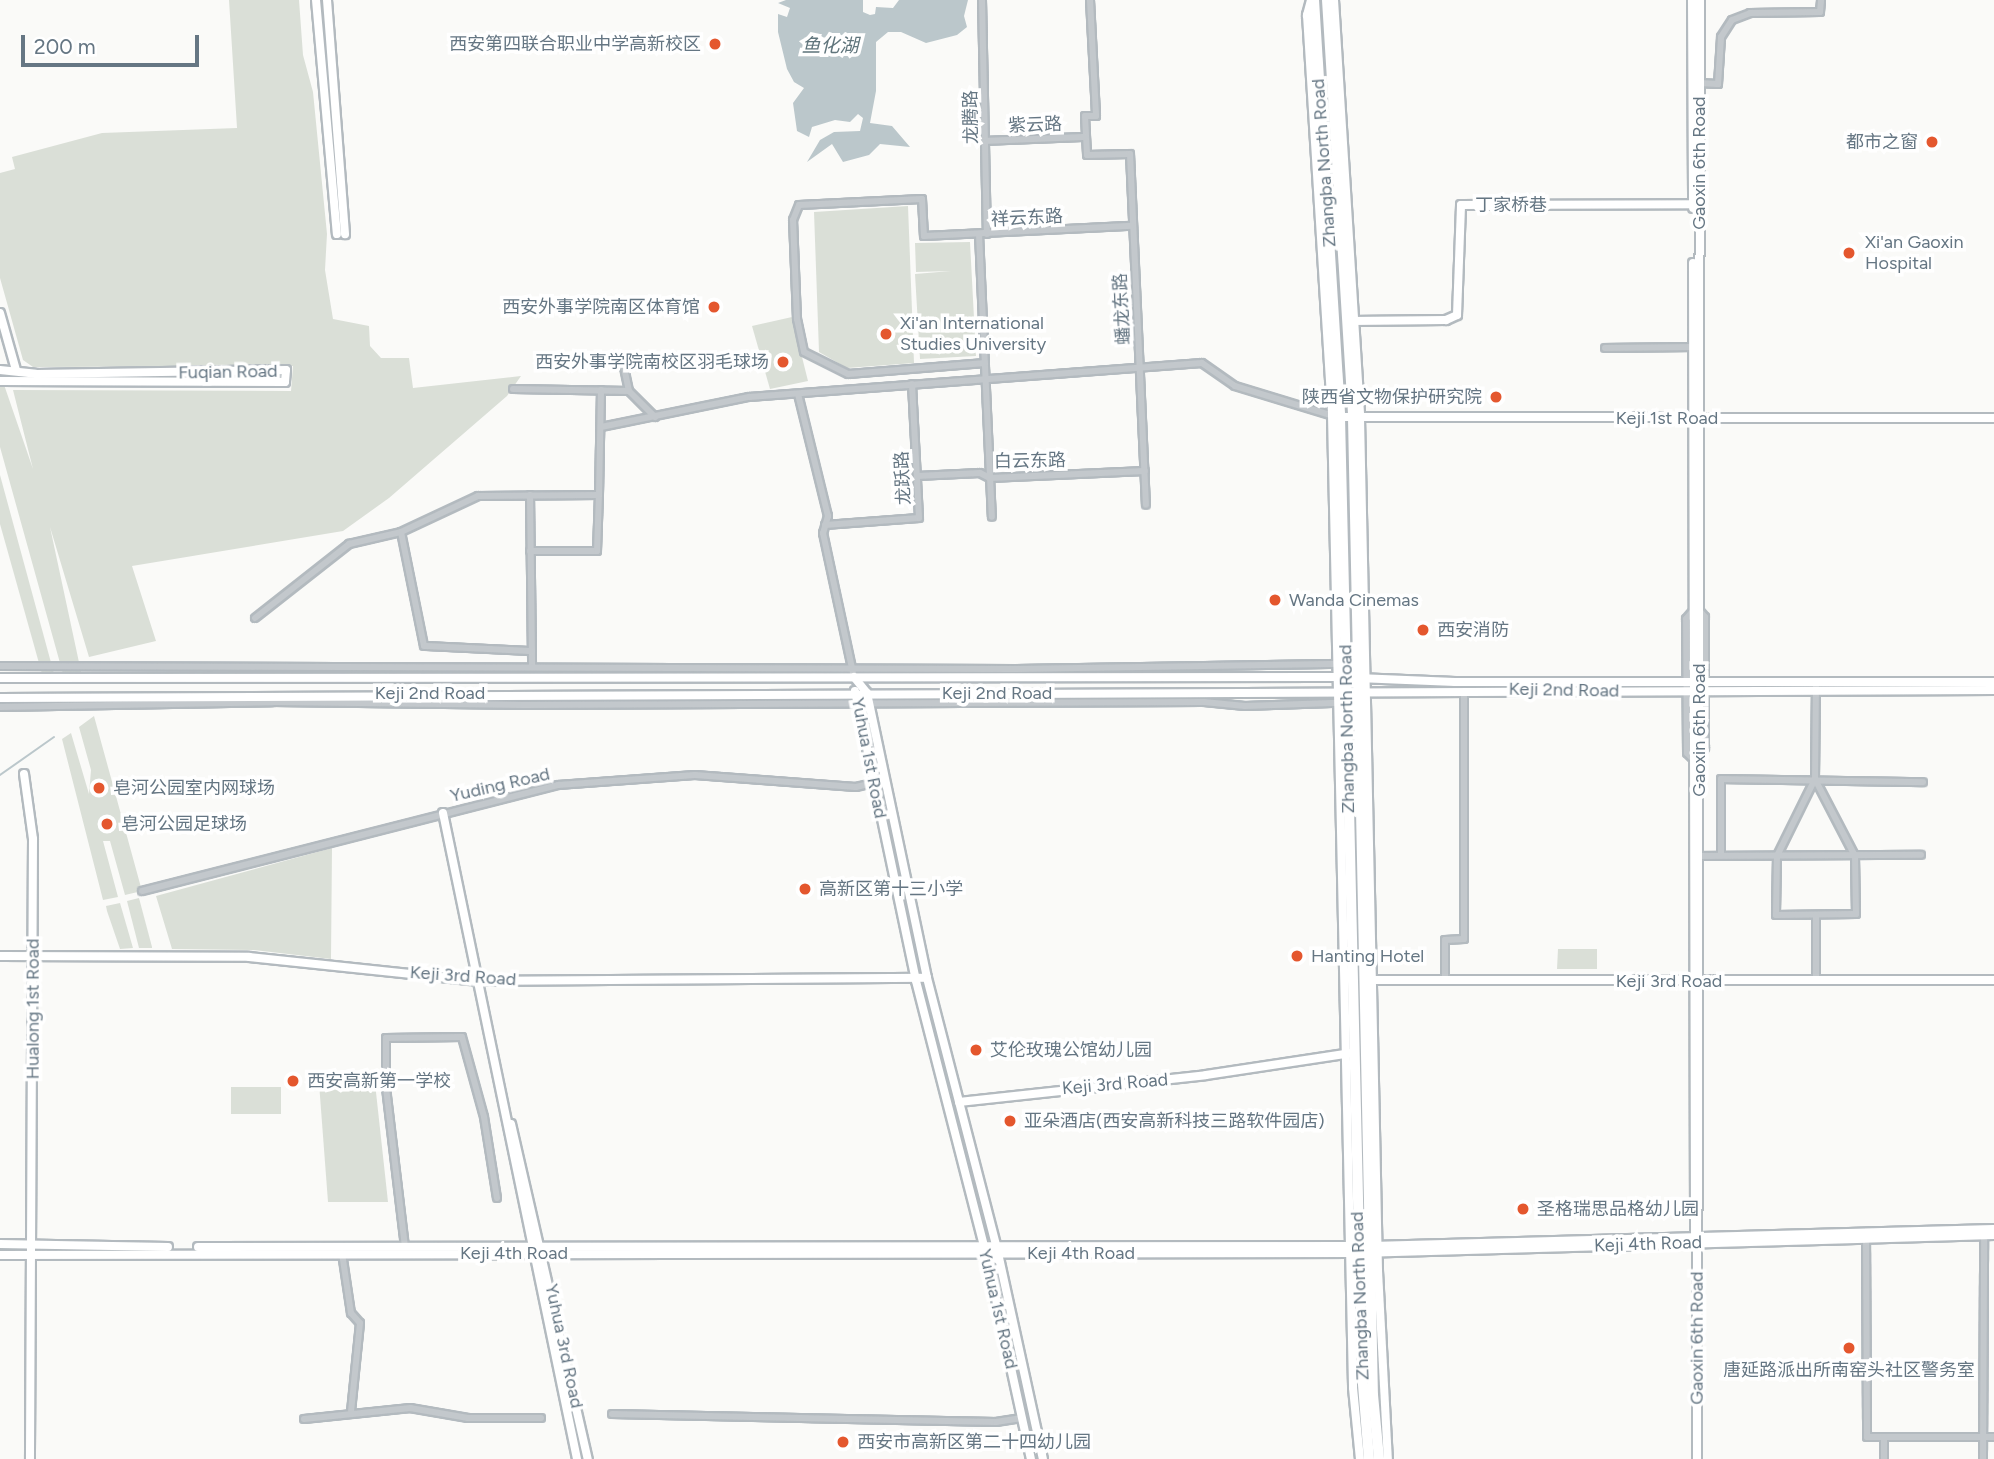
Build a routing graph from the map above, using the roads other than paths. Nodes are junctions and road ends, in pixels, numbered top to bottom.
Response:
1 (316, 0) edge
2 (327, 0) edge
3 (982, 0) edge
4 (1090, 0) edge
5 (1313, 0) edge
6 (1327, 0) edge
7 (1334, 0) edge
8 (1692, 0) edge
9 (1700, 0) edge
10 (1821, 0) edge
11 (1699, 83) junction
12 (1086, 137) junction
13 (986, 141) junction
14 (1696, 204) junction
15 (1132, 226) junction
16 (983, 234) junction
17 (0, 313) edge
18 (1351, 321) junction
19 (1693, 347) junction
20 (1605, 348) dead end
21 (622, 358) dead end
22 (985, 363) junction
23 (1139, 368) junction
24 (0, 370) edge
25 (16, 370) junction
26 (985, 379) junction
27 (0, 381) edge
28 (912, 384) junction
29 (513, 390) dead end
30 (601, 390) junction
31 (629, 391) junction
32 (798, 394) junction
33 (1336, 416) junction
34 (655, 417) junction
35 (1356, 418) junction
36 (1696, 418) junction
37 (1994, 418) edge
38 (601, 427) junction
39 (1144, 471) junction
40 (917, 476) junction
41 (990, 478) junction
42 (530, 495) junction
43 (599, 495) junction
44 (1146, 505) dead end
45 (992, 517) dead end
46 (825, 524) junction
47 (401, 532) junction
48 (530, 551) junction
49 (1696, 610) junction
50 (255, 618) dead end
51 (532, 651) junction
52 (852, 665) junction
53 (1341, 665) junction
54 (0, 666) edge
55 (532, 666) junction
56 (1354, 676) junction
57 (854, 677) junction
58 (0, 678) edge
59 (1696, 679) junction
60 (1994, 682) edge
61 (1816, 685) junction
62 (1464, 689) junction
63 (1994, 690) edge
64 (1696, 692) junction
65 (855, 693) junction
66 (867, 693) junction
67 (0, 698) edge
68 (1352, 698) junction
69 (857, 705) junction
70 (870, 705) junction
71 (0, 707) edge
72 (1696, 759) junction
73 (24, 774) dead end
74 (1815, 779) junction
75 (1923, 782) dead end
76 (873, 783) junction
77 (443, 813) junction
78 (1721, 855) junction
79 (1921, 855) dead end
80 (1696, 856) junction
81 (1777, 856) junction
82 (1855, 856) junction
83 (142, 891) dead end
84 (1816, 915) junction
85 (0, 956) edge
86 (33, 956) junction
87 (927, 978) junction
88 (1358, 980) junction
89 (1445, 980) junction
90 (1697, 980) junction
91 (1994, 980) edge
92 (479, 981) junction
93 (916, 981) junction
94 (1816, 981) junction
95 (1350, 1054) junction
96 (959, 1102) junction
97 (506, 1111) junction
98 (497, 1198) dead end
99 (1994, 1228) edge
100 (1866, 1235) junction
101 (1983, 1235) junction
102 (1994, 1235) edge
103 (1697, 1239) junction
104 (0, 1244) edge
105 (33, 1244) junction
106 (62, 1244) junction
107 (405, 1247) junction
108 (1354, 1249) junction
109 (1374, 1249) junction
110 (533, 1250) junction
111 (544, 1250) junction
112 (985, 1250) junction
113 (997, 1250) junction
114 (342, 1253) junction
115 (0, 1255) edge
116 (33, 1255) junction
117 (62, 1255) junction
118 (351, 1411) junction
119 (612, 1414) dead end
120 (541, 1418) dead end
121 (1022, 1418) junction
122 (304, 1419) dead end
123 (1884, 1437) junction
124 (1983, 1437) junction
125 (1994, 1437) edge
126 (30, 1459) edge
127 (36, 1459) edge
128 (577, 1459) edge
129 (588, 1459) edge
130 (1031, 1459) edge
131 (1044, 1459) edge
132 (1360, 1459) edge
133 (1369, 1459) edge
134 (1379, 1459) edge
135 (1388, 1459) edge
136 (1697, 1459) edge
137 (1884, 1459) edge
138 (1983, 1459) edge

1 - 2 street
3 - 13 street, 龙腾路
4 - 12 street
5 - 33 main road, Zhangba North Road
6 - 18 main road, Zhangba North Road
7 - 18 street
8 - 14 street, Gaoxin 6th Road
9 - 11 street, Gaoxin 6th Road
10 - 11 street
11 - 14 street, Gaoxin 6th Road
12 - 13 street, 紫云路
12 - 15 street, 蟠龙东路
13 - 16 street, 龙腾路
14 - 18 street, 丁家桥巷
14 - 19 street, Gaoxin 6th Road
14 - 36 street, Gaoxin 6th Road
15 - 16 street, 祥云东路
15 - 23 street, 蟠龙东路
16 - 22 street, 龙腾路
16 - 22 street, 祥云东路
17 - 25 street
18 - 35 main road, Zhangba North Road
19 - 20 street
19 - 36 street, Gaoxin 6th Road
21 - 31 street
22 - 26 street, 龙腾路
23 - 26 street
23 - 33 street
23 - 39 street, 蟠龙东路
24 - 25 street, Fuqian Road
25 - 27 street, Fuqian Road
26 - 28 street
26 - 41 street, 龙腾路
28 - 32 street
28 - 40 street, 龙跃路
29 - 30 street
30 - 31 street
30 - 38 street
31 - 34 street
32 - 34 street
32 - 46 street
33 - 35 street, Keji 1st Road
33 - 53 main road, Zhangba North Road
34 - 38 street
35 - 36 street, Keji 1st Road
35 - 56 main road, Zhangba North Road
36 - 37 street, Keji 1st Road
36 - 49 street, Gaoxin 6th Road
38 - 43 street
39 - 41 street, 白云东路
39 - 44 street, 蟠龙东路
40 - 41 street, 白云东路
40 - 46 street, 龙跃路
41 - 45 street, 龙腾路
42 - 43 street
42 - 47 street
42 - 48 street
43 - 48 street
46 - 52 street
47 - 50 street
47 - 51 street
48 - 51 street
49 - 59 street, Gaoxin 6th Road
49 - 59 street
51 - 55 street
52 - 53 street, Keji 2nd Road
52 - 55 street, Keji 2nd Road
52 - 57 street
53 - 56 main road, Zhangba North Road
54 - 55 street, Keji 2nd Road
56 - 57 street, Keji 2nd Road
56 - 59 street, Keji 2nd Road
56 - 68 main road, Zhangba North Road
56 - 68 street
57 - 58 street, Keji 2nd Road
57 - 65 street, Yuhua 1st Road
57 - 66 street, Yuhua 1st Road
59 - 61 street, Keji 2nd Road
59 - 64 street, Gaoxin 6th Road
59 - 64 street
60 - 61 street, Keji 2nd Road
61 - 63 street, Keji 2nd Road
61 - 64 street, Keji 2nd Road
61 - 74 street
62 - 64 street, Keji 2nd Road
62 - 68 street, Keji 2nd Road
62 - 89 street
64 - 72 street, Gaoxin 6th Road
64 - 72 street
65 - 66 street, Keji 2nd Road
65 - 67 street, Keji 2nd Road
65 - 69 street, Yuhua 1st Road
66 - 68 street, Keji 2nd Road
66 - 70 street, Yuhua 1st Road
68 - 70 street, Keji 2nd Road
68 - 88 main road, Zhangba North Road
68 - 88 street
69 - 70 street, Keji 2nd Road
69 - 71 street, Keji 2nd Road
69 - 76 street, Yuhua 1st Road
70 - 87 street, Yuhua 1st Road
72 - 80 street, Gaoxin 6th Road
73 - 86 street, Hualong 1st Road
74 - 75 street
74 - 78 street
74 - 81 street
74 - 82 street
76 - 77 street, Yuding Road
76 - 93 street, Yuhua 1st Road
77 - 83 street, Yuding Road
77 - 92 street, Yuhua 3rd Road
78 - 80 street
78 - 81 street
79 - 82 street
80 - 90 street, Gaoxin 6th Road
81 - 82 street
81 - 84 street
82 - 84 street
84 - 94 street
85 - 86 street, Keji 3rd Road
86 - 92 street, Keji 3rd Road
86 - 105 street, Hualong 1st Road
87 - 93 street, Keji 3rd Road
87 - 96 street, Yuhua 1st Road
88 - 89 street, Keji 3rd Road
88 - 95 main road, Zhangba North Road
88 - 109 main road, Zhangba North Road
89 - 90 street, Keji 3rd Road
90 - 94 street, Keji 3rd Road
90 - 103 street, Gaoxin 6th Road
91 - 94 street, Keji 3rd Road
92 - 93 street, Keji 3rd Road
92 - 97 street, Yuhua 3rd Road
93 - 112 street, Yuhua 1st Road
95 - 96 street, Keji 3rd Road
95 - 108 main road, Zhangba North Road
96 - 113 street, Yuhua 1st Road
97 - 110 street, Yuhua 3rd Road
97 - 111 street, Yuhua 3rd Road
98 - 107 street
99 - 100 street, Keji 4th Road
100 - 101 street, Keji 4th Road
100 - 103 street, Keji 4th Road
100 - 123 street
101 - 102 street, Keji 4th Road
101 - 124 street
103 - 109 street, Keji 4th Road
103 - 136 street, Gaoxin 6th Road
104 - 105 street, Keji 4th Road
105 - 106 street, Keji 4th Road
105 - 116 street, Hualong 1st Road
106 - 107 street, Keji 4th Road
106 - 117 street
107 - 110 street, Keji 4th Road
108 - 109 street, Keji 4th Road
108 - 113 street, Keji 4th Road
108 - 132 street
108 - 133 main road, Zhangba North Road
109 - 134 main road, Zhangba North Road
109 - 135 street
110 - 111 street, Keji 4th Road
110 - 114 street, Keji 4th Road
110 - 128 street, Yuhua 3rd Road
111 - 112 street, Keji 4th Road
111 - 129 street, Yuhua 3rd Road
112 - 113 street, Keji 4th Road
112 - 121 street, Yuhua 1st Road
113 - 131 street, Yuhua 1st Road
114 - 117 street, Keji 4th Road
114 - 118 street
115 - 116 street, Keji 4th Road
116 - 117 street, Keji 4th Road
116 - 126 street, Hualong 1st Road
116 - 127 street, Hualong 1st Road
118 - 120 street
118 - 122 street
119 - 121 street
121 - 130 street, Yuhua 1st Road
123 - 124 street
123 - 137 street
124 - 125 street
124 - 138 street

